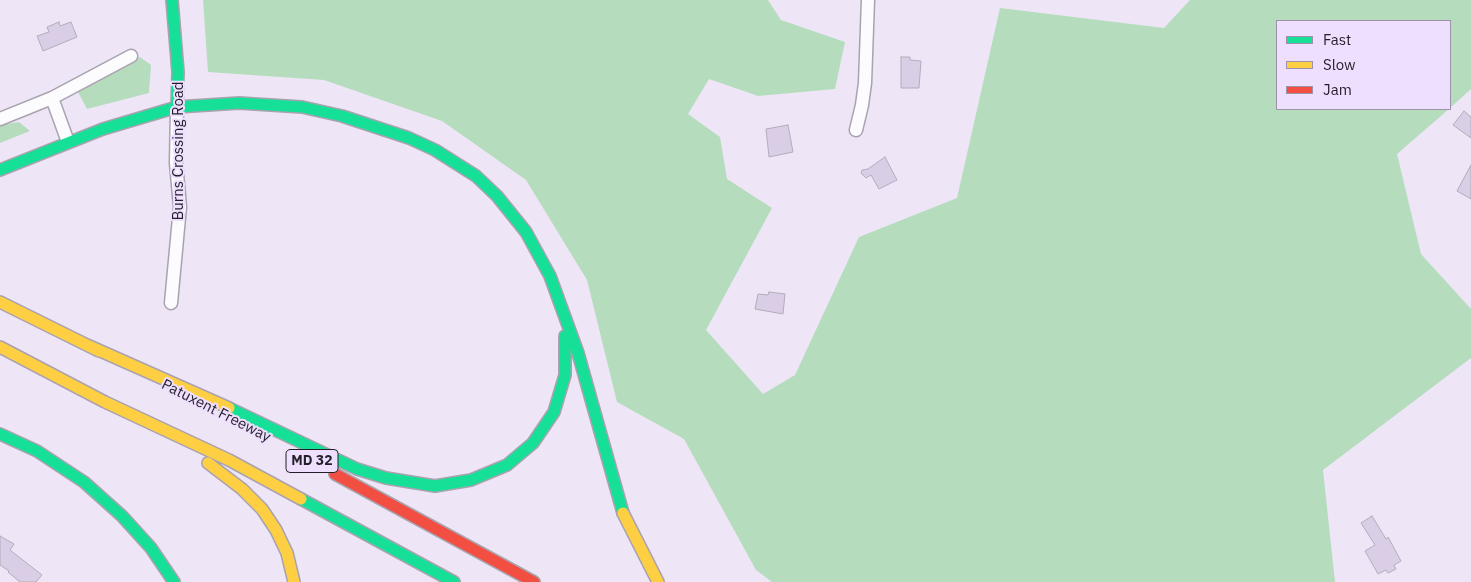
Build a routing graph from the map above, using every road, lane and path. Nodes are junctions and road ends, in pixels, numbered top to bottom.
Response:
1 (172, 0) edge
2 (868, 0) edge
3 (131, 56) dead end
4 (52, 98) junction
5 (177, 107) junction
6 (0, 119) edge
7 (856, 130) dead end
8 (68, 142) junction
9 (0, 170) edge
10 (559, 299) junction
11 (0, 302) edge
12 (171, 303) dead end
13 (86, 345) junction
14 (0, 347) edge
15 (106, 402) junction
16 (0, 434) edge
17 (312, 461) dead end
18 (328, 470) dead end
19 (174, 582) edge
20 (294, 582) edge
21 (454, 582) edge
22 (534, 582) edge
23 (658, 582) edge

1 - 5 main road, Burns Crossing Road
2 - 7 street
3 - 4 street
4 - 6 street
4 - 8 street
5 - 8 main road
5 - 10 main road
5 - 12 street, Burns Crossing Road
8 - 9 main road
10 - 13 main road
10 - 23 main road
11 - 13 main road, Patuxent Freeway / MD 32
13 - 17 main road, Patuxent Freeway / MD 32
14 - 15 main road, MD 32
15 - 20 main road
15 - 21 main road, MD 32
16 - 19 main road
18 - 22 main road, MD 32

